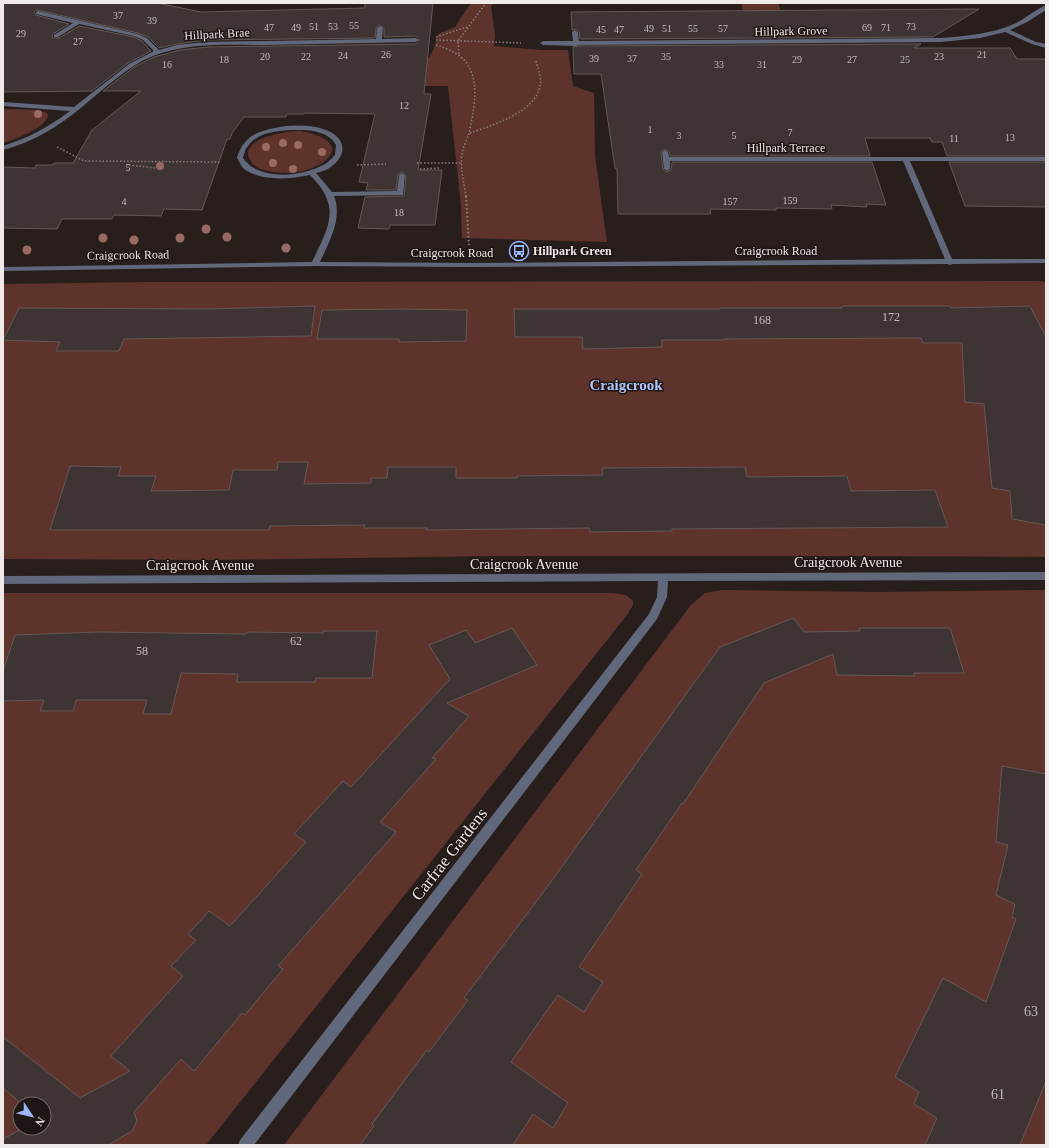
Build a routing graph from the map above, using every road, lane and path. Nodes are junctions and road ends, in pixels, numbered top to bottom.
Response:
1 (486, 3) edge
2 (1046, 7) edge
3 (38, 13) dead end
4 (78, 22) junction
5 (468, 27) junction
6 (380, 28) dead end
7 (1006, 30) junction
8 (575, 32) dead end
9 (56, 36) dead end
10 (416, 40) junction
11 (379, 41) junction
12 (458, 41) junction
13 (520, 43) dead end
14 (544, 43) dead end
15 (576, 44) junction
16 (1046, 46) edge
17 (158, 52) junction
18 (536, 57) dead end
19 (3, 104) edge
20 (76, 109) junction
21 (469, 133) junction
22 (36, 137) junction
23 (3, 148) edge
24 (1046, 159) edge
25 (906, 160) junction
26 (243, 162) junction
27 (129, 165) dead end
28 (423, 168) dead end
29 (439, 168) dead end
30 (164, 169) dead end
31 (667, 169) dead end
32 (312, 173) junction
33 (402, 175) dead end
34 (330, 194) junction
35 (1046, 261) edge
36 (950, 263) junction
37 (315, 264) junction
38 (469, 265) junction
39 (3, 269) edge
40 (1046, 576) edge
41 (663, 577) junction
42 (3, 580) edge
43 (245, 1145) edge

1 - 5 path
2 - 7 street, Hillpark Grove
3 - 4 street
4 - 9 street
4 - 17 street
5 - 10 path
5 - 12 path
6 - 11 street
7 - 15 street, Hillpark Grove
7 - 16 street
8 - 15 street
10 - 11 street, Hillpark Brae
10 - 12 path
11 - 17 street, Hillpark Brae
12 - 13 path
12 - 21 path
14 - 15 street, Hillpark Grove
17 - 20 street, Hillpark Brae
18 - 21 path
19 - 20 street
20 - 22 street, Hillpark Brae
21 - 38 path
22 - 23 street, Hillpark Brae
22 - 26 path
24 - 25 street, Hillpark Terrace
25 - 31 street, Hillpark Terrace
25 - 36 street
26 - 32 street
26 - 32 street
27 - 30 path
28 - 29 path
32 - 34 street
33 - 34 street
34 - 37 street
35 - 36 street, Craigcrook Road
36 - 38 street, Craigcrook Road
37 - 38 street, Craigcrook Road
37 - 39 street, Craigcrook Road
40 - 41 street, Craigcrook Avenue
41 - 42 street, Craigcrook Avenue
41 - 43 street, Carfrae Gardens

